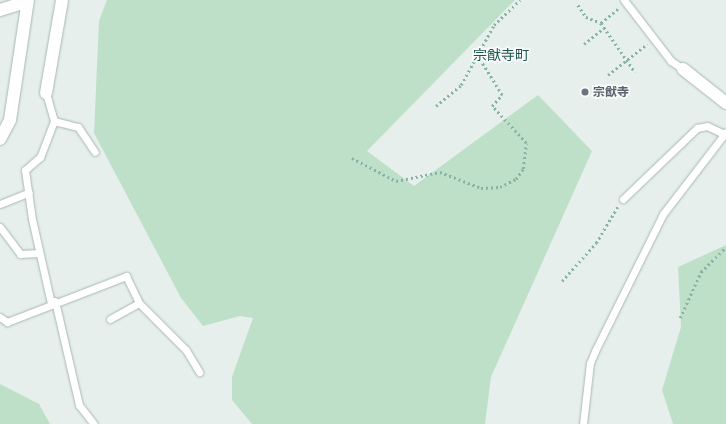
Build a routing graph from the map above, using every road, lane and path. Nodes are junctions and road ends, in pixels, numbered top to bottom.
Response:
1 (62, 0) edge
2 (520, 0) edge
3 (624, 0) edge
4 (27, 1) edge
5 (578, 5) dead end
6 (0, 10) edge
7 (611, 15) dead end
8 (601, 24) junction
9 (604, 28) junction
10 (654, 39) junction
11 (584, 44) dead end
12 (477, 55) junction
13 (626, 61) junction
14 (683, 69) joint
15 (635, 72) dead end
16 (608, 75) dead end
17 (46, 93) joint
18 (726, 104) edge
19 (436, 106) dead end
20 (54, 121) junction
21 (725, 133) edge
22 (0, 139) edge
23 (95, 152) dead end
24 (352, 158) dead end
25 (29, 192) junction
26 (623, 199) joint
27 (0, 204) edge
28 (0, 227) edge
29 (726, 247) edge
30 (39, 253) junction
31 (562, 281) dead end
32 (53, 302) junction
33 (139, 303) junction
34 (0, 317) edge
35 (680, 318) dead end
36 (110, 320) dead end
37 (199, 372) dead end
38 (94, 424) edge
39 (583, 424) edge

1 - 17 street
2 - 12 path
3 - 10 lane
4 - 6 street
4 - 22 street
5 - 8 path
7 - 8 path
8 - 9 path
9 - 11 path
9 - 13 path
10 - 13 path
10 - 14 lane
12 - 19 path
12 - 24 path
13 - 15 path
13 - 16 path
14 - 18 street
17 - 20 lane
20 - 23 lane
20 - 25 lane
21 - 26 lane
21 - 39 lane
25 - 27 lane
25 - 30 lane
26 - 31 path
28 - 30 lane
29 - 35 path
30 - 32 lane
32 - 33 lane
32 - 34 lane
32 - 38 lane
33 - 36 lane
33 - 37 lane

